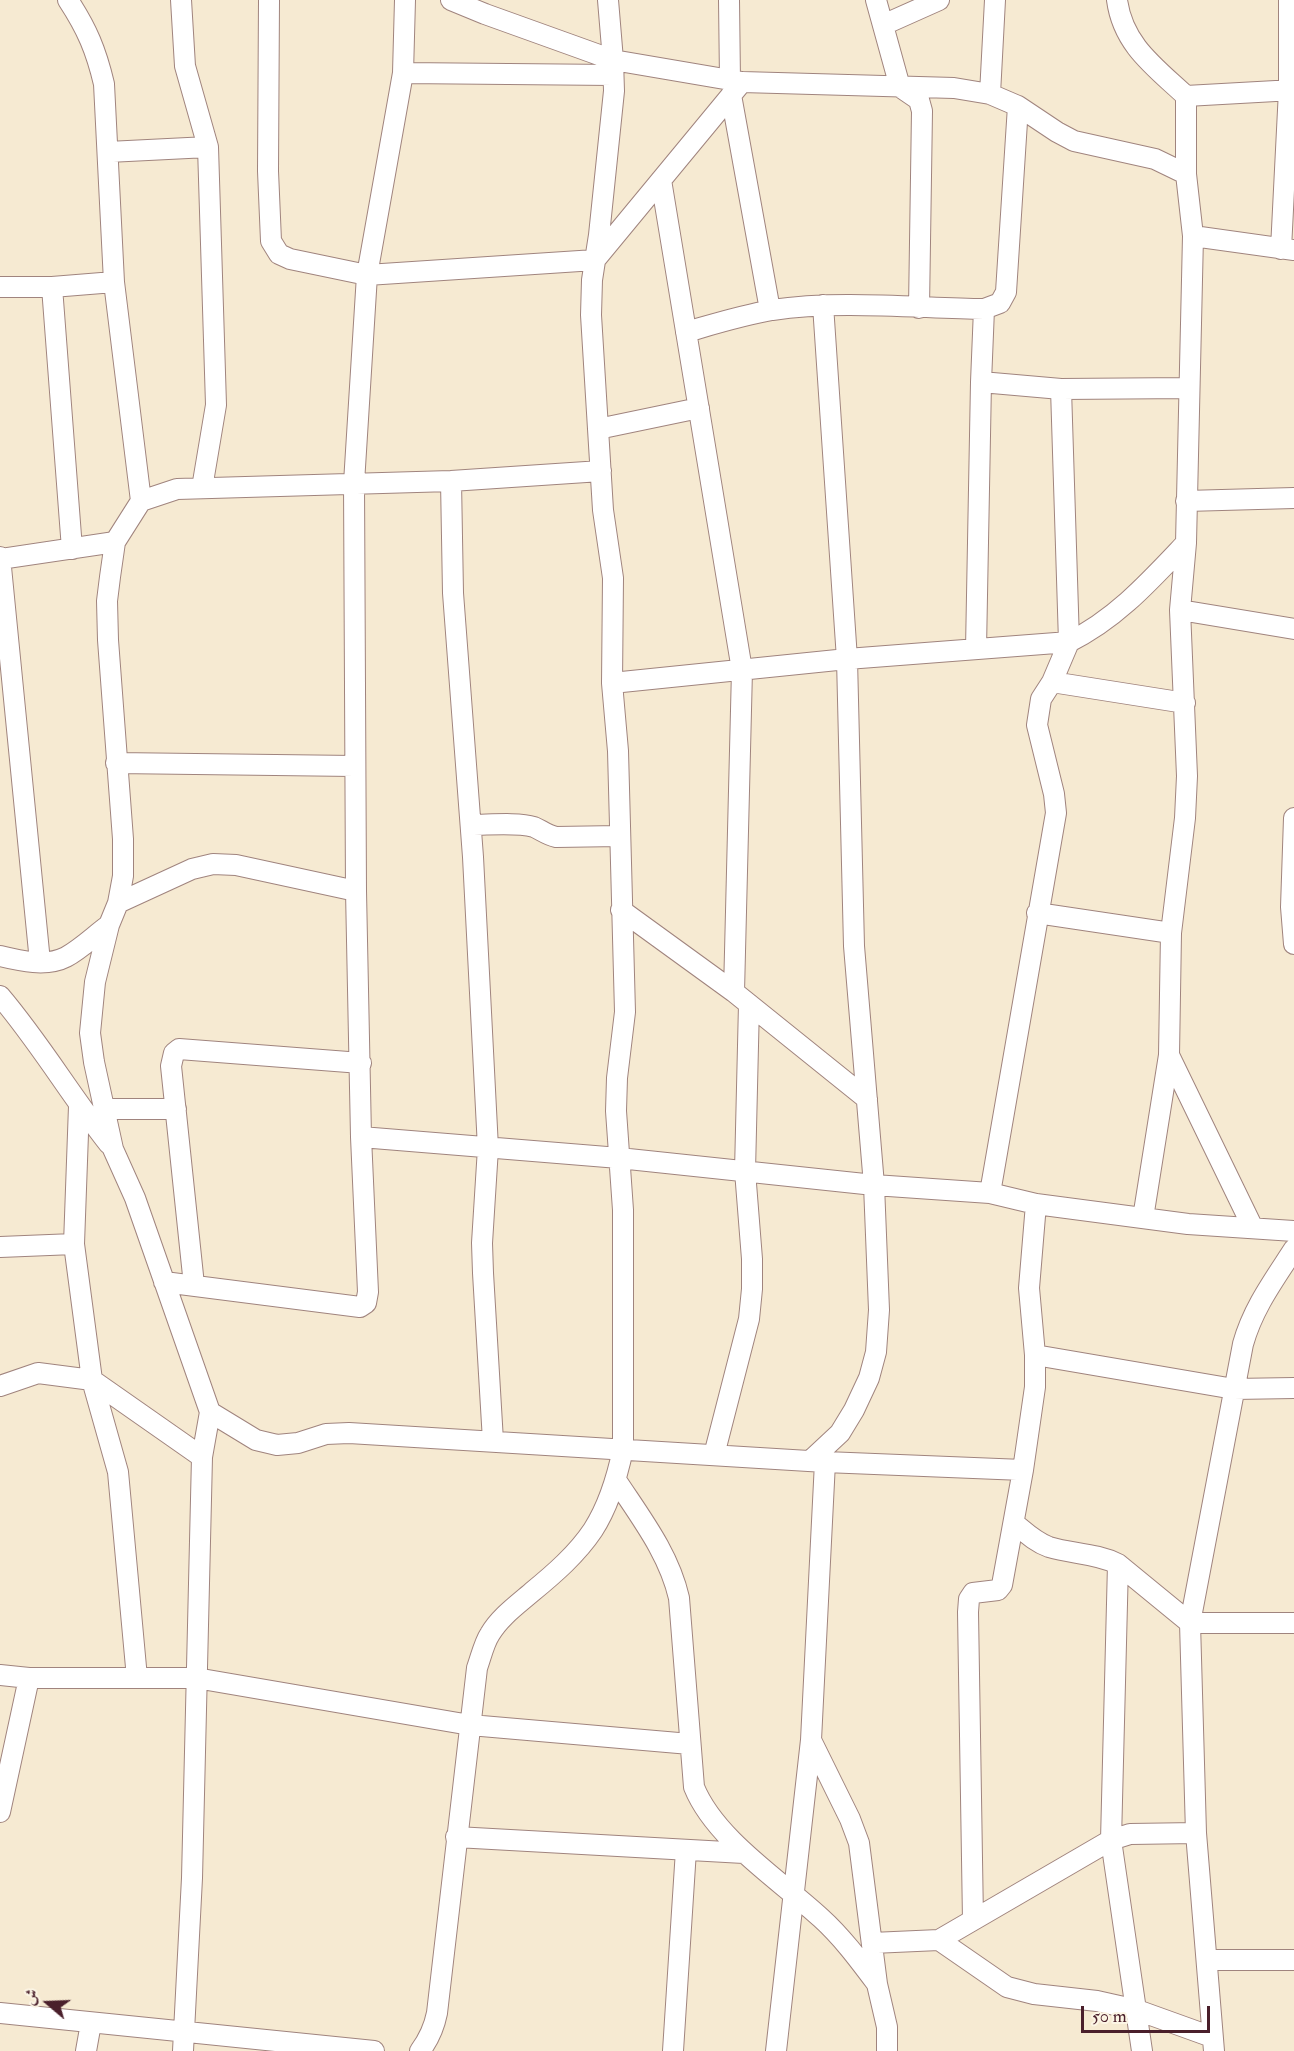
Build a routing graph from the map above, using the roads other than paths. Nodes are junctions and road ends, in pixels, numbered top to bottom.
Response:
1 (68, 0) edge
2 (181, 0) edge
3 (269, 0) edge
4 (405, 0) edge
5 (451, 0) edge
6 (608, 0) edge
7 (729, 0) edge
8 (876, 0) edge
9 (939, 0) edge
10 (995, 0) edge
11 (1117, 0) edge
12 (1289, 0) edge
13 (883, 25) junction
14 (613, 68) junction
15 (403, 73) junction
16 (734, 86) junction
17 (900, 87) junction
18 (1292, 90) edge
19 (990, 94) junction
20 (1186, 96) junction
21 (1018, 106) junction
22 (208, 147) junction
23 (108, 152) junction
24 (1186, 174) junction
25 (661, 180) junction
26 (1193, 237) junction
27 (1288, 249) edge
28 (595, 261) junction
29 (367, 275) junction
30 (114, 282) junction
31 (0, 287) edge
32 (52, 287) junction
33 (823, 305) junction
34 (919, 308) junction
35 (984, 309) junction
36 (770, 310) junction
37 (686, 332) junction
38 (981, 382) junction
39 (1189, 388) junction
40 (1061, 389) junction
41 (699, 408) junction
42 (598, 429) junction
43 (601, 471) junction
44 (451, 482) junction
45 (354, 483) junction
46 (202, 488) junction
47 (1294, 498) edge
48 (141, 501) junction
49 (1186, 501) junction
50 (115, 542) junction
51 (1186, 543) junction
52 (72, 549) junction
53 (0, 558) edge
54 (2, 605) edge
55 (1180, 610) junction
56 (1294, 629) edge
57 (1069, 642) junction
58 (976, 649) junction
59 (847, 659) junction
60 (742, 670) junction
61 (1052, 682) junction
62 (612, 683) junction
63 (1185, 703) junction
64 (116, 763) junction
65 (354, 766) junction
66 (1294, 818) edge
67 (471, 825) junction
68 (619, 836) junction
69 (356, 891) junction
70 (118, 903) junction
71 (621, 910) junction
72 (1037, 913) junction
73 (109, 925) junction
74 (1171, 933) junction
75 (1294, 944) edge
76 (0, 956) edge
77 (40, 962) junction
78 (0, 996) edge
79 (742, 998) junction
80 (1169, 1055) junction
81 (361, 1063) junction
82 (867, 1098) junction
83 (79, 1106) junction
84 (104, 1109) junction
85 (176, 1109) junction
86 (362, 1137) junction
87 (488, 1148) junction
88 (113, 1149) junction
89 (619, 1158) junction
90 (745, 1171) junction
91 (874, 1185) junction
92 (990, 1193) junction
93 (1036, 1204) junction
94 (1143, 1218) junction
95 (1253, 1228) junction
96 (1294, 1231) edge
97 (74, 1244) junction
98 (0, 1247) edge
99 (1294, 1249) edge
100 (164, 1282) junction
101 (194, 1286) junction
102 (1035, 1355) junction
103 (92, 1380) junction
104 (0, 1386) edge
105 (1294, 1388) edge
106 (1234, 1389) junction
107 (210, 1412) junction
108 (493, 1441) junction
109 (623, 1449) junction
110 (714, 1455) junction
111 (202, 1457) junction
112 (818, 1462) junction
113 (1023, 1470) junction
114 (616, 1480) junction
115 (1014, 1523) junction
116 (1118, 1564) junction
117 (1190, 1623) junction
118 (1294, 1623) edge
119 (0, 1675) edge
120 (29, 1678) junction
121 (137, 1678) junction
122 (196, 1678) junction
123 (470, 1725) junction
124 (811, 1740) junction
125 (690, 1744) junction
126 (0, 1812) edge
127 (1196, 1833) junction
128 (456, 1837) junction
129 (1111, 1840) junction
130 (686, 1850) junction
131 (744, 1853) junction
132 (795, 1896) junction
133 (973, 1920) junction
134 (939, 1940) junction
135 (872, 1944) junction
136 (1207, 1960) junction
137 (1294, 1960) edge
138 (877, 1984) junction
139 (1137, 2010) junction
140 (0, 2013) edge
141 (92, 2023) junction
142 (183, 2042) edge
143 (1213, 2044) edge
144 (86, 2051) edge
145 (374, 2051) edge
146 (420, 2051) edge
147 (673, 2051) edge
148 (776, 2051) edge
149 (887, 2051) edge
150 (1142, 2051) edge

1 - 23 street
2 - 22 street
3 - 29 street
4 - 15 street
5 - 14 street
6 - 14 street
7 - 16 street
8 - 13 street
9 - 13 street
10 - 19 street
11 - 20 street
12 - 18 street
13 - 17 street
14 - 15 street
14 - 16 street
14 - 28 street
15 - 29 street
16 - 17 street
16 - 25 street
16 - 36 street
17 - 19 street
17 - 34 street
18 - 20 street
18 - 27 street
19 - 21 street
20 - 24 street
21 - 24 street
21 - 35 street
22 - 23 street
22 - 46 street
23 - 30 street
24 - 26 street
25 - 28 street
25 - 37 street
26 - 27 street
26 - 39 street
28 - 29 street
28 - 42 street
29 - 45 street
30 - 32 street
30 - 48 street
31 - 32 street
32 - 52 street
33 - 34 street
33 - 36 street
33 - 59 street
34 - 35 street
35 - 38 street
36 - 37 street
37 - 41 street
38 - 40 street
38 - 58 street
39 - 40 street
39 - 49 street
40 - 57 street
41 - 42 street
41 - 60 street
42 - 43 street
43 - 44 street
43 - 62 street
44 - 45 street
44 - 67 street
45 - 46 street
45 - 65 street
46 - 48 street
47 - 49 street
48 - 50 street
49 - 51 street
50 - 52 street
50 - 64 street
51 - 55 street
51 - 57 street
52 - 53 street
53 - 54 street
54 - 77 street
55 - 56 street
55 - 63 street
57 - 58 street
57 - 61 street
58 - 59 street
59 - 60 street
59 - 82 street
60 - 62 street
60 - 79 street
61 - 63 street
61 - 72 street
62 - 68 street
63 - 74 street
64 - 65 street
64 - 70 street
65 - 69 street
66 - 75 street
67 - 68 street
67 - 87 street
68 - 71 street
69 - 70 street
69 - 81 street
70 - 73 street
71 - 79 street
71 - 89 street
72 - 74 street
72 - 92 street
73 - 77 street
73 - 84 street
74 - 80 street
76 - 77 street
78 - 83 street
79 - 82 street
79 - 90 street
80 - 94 street
80 - 95 street
81 - 85 street
81 - 86 street
82 - 91 street
83 - 88 street
83 - 97 street
84 - 85 street
84 - 88 street
85 - 101 street
86 - 87 street
86 - 101 street
87 - 89 street
87 - 108 street
88 - 100 street
89 - 90 street
89 - 109 street
90 - 91 street
90 - 110 street
91 - 92 street
91 - 112 street
92 - 93 street
93 - 94 street
93 - 102 street
94 - 95 street
95 - 96 street
97 - 98 street
97 - 103 street
99 - 106 street
100 - 101 street
100 - 107 street
102 - 106 street
102 - 113 street
103 - 104 street
103 - 111 street
103 - 121 street
105 - 106 street
106 - 117 street
107 - 108 street
107 - 111 street
108 - 109 street
109 - 110 street
109 - 114 street
110 - 112 street
111 - 122 street
112 - 113 street
112 - 124 street
113 - 115 street
114 - 123 street
114 - 125 street
115 - 116 street
115 - 133 street
116 - 117 street
116 - 129 street
117 - 118 street
117 - 127 street
119 - 120 street
120 - 121 street
120 - 126 street
121 - 122 street
122 - 123 street
122 - 142 street
123 - 125 street
123 - 128 street
124 - 132 street
124 - 135 street
125 - 131 street
127 - 129 street
127 - 136 street
128 - 130 street
128 - 146 street
129 - 133 street
129 - 139 street
130 - 131 street
130 - 147 street
131 - 132 street
132 - 138 street
132 - 148 street
133 - 134 street
134 - 135 street
134 - 139 street
135 - 138 street
136 - 137 street
136 - 143 street
138 - 149 street
139 - 143 street
139 - 150 street
140 - 141 street
141 - 142 street
141 - 144 street
142 - 145 street

